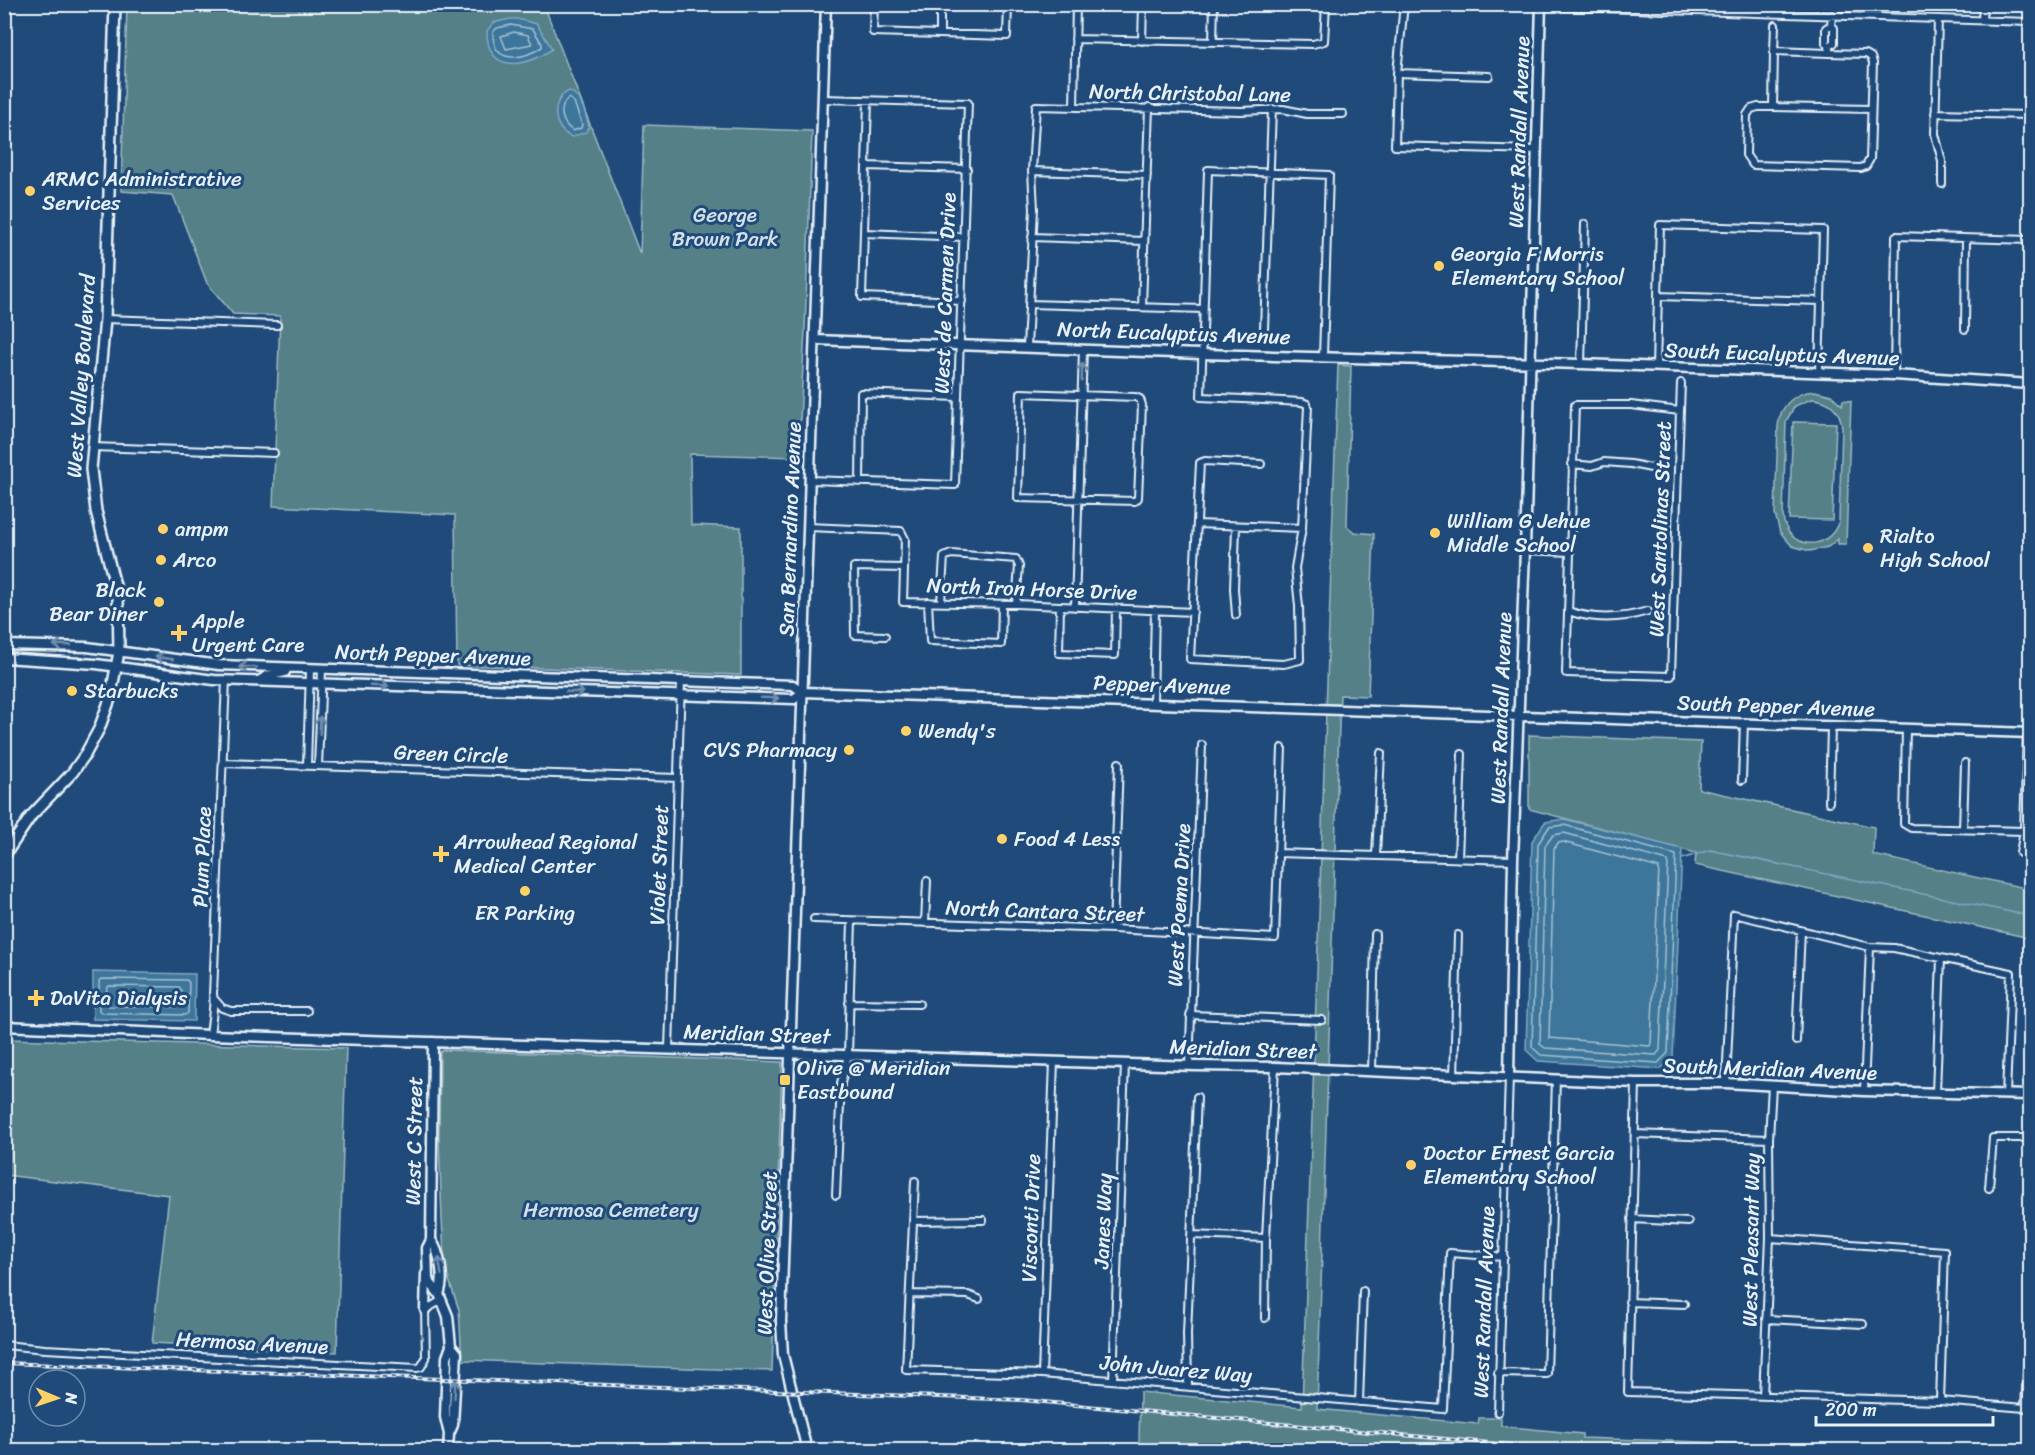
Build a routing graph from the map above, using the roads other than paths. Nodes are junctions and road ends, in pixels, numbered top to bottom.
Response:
1 (115, 4) edge
2 (826, 4) edge
3 (874, 4) edge
4 (940, 4) edge
5 (1008, 4) edge
6 (1076, 4) edge
7 (1143, 4) edge
8 (1214, 4) edge
9 (1326, 4) edge
10 (1404, 4) edge
11 (1479, 4) edge
12 (1983, 4) edge
13 (1541, 5) edge
14 (1832, 15) junction
15 (1938, 19) junction
16 (1982, 20) junction
17 (2031, 22) edge
18 (1775, 25) dead end
19 (1831, 25) junction
20 (940, 34) junction
21 (1826, 35) junction
22 (1834, 36) junction
23 (1075, 39) junction
24 (1142, 41) junction
25 (1213, 42) junction
26 (1829, 49) junction
27 (1774, 51) junction
28 (1397, 73) junction
29 (1489, 76) dead end
30 (823, 99) junction
31 (868, 101) junction
32 (1074, 107) junction
33 (1773, 107) junction
34 (1149, 108) junction
35 (1272, 109) junction
36 (1871, 109) junction
37 (1935, 113) junction
38 (1343, 114) dead end
39 (2031, 115) edge
40 (1537, 150) junction
41 (866, 166) junction
42 (967, 169) junction
43 (1032, 171) junction
44 (1269, 172) junction
45 (1147, 175) junction
46 (1942, 184) dead end
47 (1585, 224) dead end
48 (864, 233) junction
49 (964, 237) junction
50 (1032, 237) junction
51 (1966, 239) junction
52 (2031, 240) edge
53 (1144, 241) junction
54 (1658, 296) junction
55 (962, 301) junction
56 (1821, 302) junction
57 (1029, 304) junction
58 (1142, 308) junction
59 (1203, 309) junction
60 (105, 319) junction
61 (278, 325) dead end
62 (1264, 329) dead end
63 (1965, 329) dead end
64 (815, 340) junction
65 (959, 345) junction
66 (1027, 347) junction
67 (1083, 349) junction
68 (1201, 354) junction
69 (1323, 356) junction
70 (1531, 363) junction
71 (1581, 364) junction
72 (1656, 367) junction
73 (1819, 373) junction
74 (1894, 375) junction
75 (1681, 384) dead end
76 (2031, 384) edge
77 (1082, 395) junction
78 (957, 397) junction
79 (1680, 411) junction
80 (92, 447) junction
81 (274, 453) dead end
82 (1261, 464) dead end
83 (1572, 464) junction
84 (1651, 468) dead end
85 (810, 480) junction
86 (860, 482) junction
87 (1078, 499) junction
88 (1197, 524) junction
89 (1236, 526) junction
90 (808, 527) junction
91 (1302, 528) junction
92 (1525, 550) junction
93 (1569, 552) junction
94 (903, 568) junction
95 (928, 602) junction
96 (941, 602) junction
97 (1002, 604) junction
98 (1016, 604) junction
99 (1060, 607) junction
100 (1074, 607) junction
101 (1116, 609) junction
102 (1155, 610) junction
103 (1568, 611) junction
104 (1648, 611) dead end
105 (1193, 612) junction
106 (1236, 615) dead end
107 (885, 636) dead end
108 (4, 645) edge
109 (119, 652) junction
110 (4, 658) edge
111 (116, 667) junction
112 (287, 668) junction
113 (310, 669) junction
114 (322, 670) junction
115 (226, 680) junction
116 (259, 681) junction
117 (681, 682) junction
118 (310, 683) junction
119 (322, 684) junction
120 (803, 692) junction
121 (681, 696) junction
122 (1153, 703) junction
123 (1519, 715) junction
124 (1744, 722) junction
125 (1831, 727) junction
126 (1906, 729) junction
127 (2029, 733) edge
128 (1202, 745) dead end
129 (1282, 748) dead end
130 (1381, 753) dead end
131 (1462, 754) dead end
132 (223, 763) junction
133 (1119, 763) dead end
134 (1965, 763) dead end
135 (307, 765) junction
136 (318, 766) junction
137 (678, 778) junction
138 (1742, 780) dead end
139 (1829, 802) dead end
140 (1963, 829) junction
141 (2024, 831) junction
142 (1277, 852) junction
143 (2020, 854) dead end
144 (4, 856) edge
145 (1376, 856) junction
146 (1458, 859) junction
147 (1512, 860) junction
148 (927, 881) dead end
149 (814, 919) dead end
150 (852, 921) junction
151 (925, 923) junction
152 (1113, 929) junction
153 (1801, 930) junction
154 (1193, 934) junction
155 (1375, 934) dead end
156 (1458, 935) dead end
157 (1870, 947) junction
158 (1941, 958) junction
159 (215, 1000) junction
160 (849, 1003) junction
161 (919, 1004) dead end
162 (307, 1011) dead end
163 (1190, 1015) junction
164 (1322, 1020) dead end
165 (4, 1026) edge
166 (210, 1035) junction
167 (1796, 1041) dead end
168 (434, 1042) junction
169 (669, 1050) junction
170 (791, 1054) junction
171 (848, 1055) junction
172 (1054, 1062) junction
173 (1125, 1064) junction
174 (1189, 1066) junction
175 (1275, 1067) junction
176 (1372, 1072) junction
177 (1454, 1076) junction
178 (1509, 1077) junction
179 (1556, 1079) junction
180 (1636, 1083) junction
181 (1726, 1083) junction
182 (1772, 1085) junction
183 (1864, 1091) junction
184 (1936, 1093) junction
185 (2006, 1095) junction
186 (2031, 1095) edge
187 (1197, 1096) dead end
188 (1635, 1134) junction
189 (2031, 1138) edge
190 (1769, 1139) junction
191 (915, 1181) dead end
192 (1989, 1188) dead end
193 (836, 1195) dead end
194 (1632, 1219) junction
195 (983, 1220) dead end
196 (913, 1221) junction
197 (1688, 1222) dead end
198 (1191, 1235) junction
199 (1266, 1238) junction
200 (1770, 1238) junction
201 (431, 1240) junction
202 (1504, 1257) junction
203 (427, 1270) junction
204 (1363, 1291) dead end
205 (910, 1294) junction
206 (441, 1297) junction
207 (979, 1299) dead end
208 (1629, 1302) junction
209 (1684, 1304) dead end
210 (424, 1310) junction
211 (2031, 1310) edge
212 (1265, 1318) dead end
213 (1766, 1318) junction
214 (1863, 1324) dead end
215 (4, 1345) edge
216 (2030, 1346) edge
217 (1498, 1373) junction
218 (1042, 1374) junction
219 (1113, 1380) junction
220 (1188, 1386) junction
221 (2028, 1394) edge
222 (1763, 1396) junction
223 (1940, 1401) junction
224 (1359, 1402) junction
225 (1498, 1412) dead end
226 (448, 1450) edge
227 (807, 1450) edge

1 - 60 main road, West Valley Boulevard
2 - 30 street, San Bernardino Avenue
3 - 20 street
4 - 20 street
5 - 20 street
6 - 23 street
7 - 24 street
8 - 25 street
9 - 25 street
10 - 28 street
11 - 13 street
12 - 16 street
13 - 14 street
13 - 40 street, West Randall Avenue
14 - 15 street
14 - 19 street
15 - 16 street
15 - 37 street
16 - 17 street
18 - 27 street
19 - 21 street
19 - 22 street
21 - 22 street
21 - 26 street
22 - 26 street
23 - 24 street
23 - 32 street
24 - 25 street
26 - 27 street
26 - 36 street
27 - 33 street
28 - 29 street
28 - 40 street
30 - 31 street
30 - 64 street, San Bernardino Avenue
31 - 41 street
31 - 42 street, West de Carmen Drive
32 - 34 street, North Christobal Lane
32 - 43 street, North Christobal Lane
33 - 36 street
33 - 36 street
34 - 35 street, North Christobal Lane
34 - 45 street
35 - 38 street, North Christobal Lane
35 - 44 street
37 - 39 street
37 - 46 street
40 - 70 street, West Randall Avenue
41 - 42 street
41 - 48 street
42 - 49 street, West de Carmen Drive
43 - 45 street
43 - 50 street
44 - 59 street
44 - 62 street
44 - 69 street
45 - 53 street
47 - 71 street
48 - 49 street
48 - 55 street
49 - 55 street, West de Carmen Drive
50 - 53 street
50 - 57 street
51 - 52 street
51 - 63 street
51 - 74 street
53 - 58 street
54 - 56 street
54 - 56 street
54 - 72 street
55 - 65 street, West de Carmen Drive
56 - 73 street
57 - 58 street
57 - 66 street
58 - 59 street
59 - 68 street
60 - 61 street
60 - 80 main road, West Valley Boulevard
64 - 65 street, North Eucalyptus Avenue
64 - 85 street, San Bernardino Avenue
65 - 66 street, North Eucalyptus Avenue
65 - 78 street, West de Carmen Drive
66 - 67 street, North Eucalyptus Avenue
67 - 68 street, North Eucalyptus Avenue
77 -> 67 street
68 - 69 street, North Eucalyptus Avenue
68 - 91 street
69 - 70 street, North Eucalyptus Avenue
70 - 71 street, South Eucalyptus Avenue
70 - 92 street, West Randall Avenue
71 - 72 street, South Eucalyptus Avenue
72 - 73 street, South Eucalyptus Avenue
73 - 74 street, South Eucalyptus Avenue
74 - 76 street, South Eucalyptus Avenue
75 - 79 street, West Santolinas Street
77 - 87 street
77 - 87 street
77 - 87 street
78 - 86 street, West de Carmen Drive
78 - 86 street
79 - 83 street
79 - 103 street, West Santolinas Street
80 - 81 street
80 - 109 main road, West Valley Boulevard
82 - 88 street
83 - 84 street
83 - 93 street
85 - 86 street
85 - 90 street, San Bernardino Avenue
87 - 100 street
88 - 89 street
88 - 105 street
89 - 91 street
89 - 106 street
90 - 94 street
90 - 120 street, San Bernardino Avenue
91 - 105 street
92 - 93 street
92 - 123 street, West Randall Avenue
93 - 103 street
94 - 95 street, North Iron Horse Drive
94 - 107 street
95 - 96 street, North Iron Horse Drive
95 - 97 street
96 - 97 street, North Iron Horse Drive
96 - 98 street
97 - 98 street, North Iron Horse Drive
98 - 99 street, North Iron Horse Drive
99 - 100 street, North Iron Horse Drive
99 - 101 street
100 - 101 street, North Iron Horse Drive
101 - 102 street, North Iron Horse Drive
102 - 105 street, North Iron Horse Drive
102 - 122 street
103 - 104 street
109 -> 108 street, North Pepper Avenue
109 - 111 main road, West Valley Boulevard
112 -> 109 street, North Pepper Avenue
110 - 111 street, North Pepper Avenue
111 - 115 street, North Pepper Avenue
111 - 144 main road, West Valley Boulevard
112 - 113 street, North Pepper Avenue
112 - 116 street
113 - 114 street, North Pepper Avenue
113 - 118 street
114 - 117 street, North Pepper Avenue
114 - 119 street
115 - 116 street, North Pepper Avenue
115 - 132 street, Plum Place
116 - 118 street, North Pepper Avenue
117 - 120 street, Pepper Avenue
117 - 121 street, Violet Street
118 - 119 street, North Pepper Avenue
118 - 135 street
119 -> 121 street, North Pepper Avenue
136 -> 119 street
121 -> 120 street, Pepper Avenue
120 - 122 street, Pepper Avenue
120 - 170 street, San Bernardino Avenue
121 - 137 street, Violet Street
122 - 123 street, Pepper Avenue
123 - 124 street, South Pepper Avenue
123 - 147 street, West Randall Avenue
124 - 125 street, South Pepper Avenue
124 - 138 street
125 - 126 street, South Pepper Avenue
125 - 139 street
126 - 127 street, South Pepper Avenue
126 - 140 street
127 - 141 street
128 - 154 street, West Poema Drive
129 - 142 street
130 - 145 street
131 - 146 street
132 - 135 street, Green Circle
132 - 159 street, Plum Place
133 - 152 street
134 - 140 street
135 - 136 street, Green Circle
136 - 137 street, Green Circle
137 - 169 street, Violet Street
140 - 141 street
141 - 143 street
142 - 145 street
142 - 154 street, North Cantara Street
145 - 146 street
146 - 147 street
147 - 178 street, West Randall Avenue
148 - 151 street
149 - 150 street, North Cantara Street
150 - 151 street, North Cantara Street
150 - 160 street
151 - 152 street, North Cantara Street
152 - 154 street, North Cantara Street
153 - 157 street
153 - 167 street
153 - 181 street
154 - 163 street, West Poema Drive
155 - 176 street
156 - 177 street
157 - 158 street
157 - 183 street
158 - 184 street
158 - 185 street
159 - 162 street
159 - 166 street, Plum Place
160 - 161 street
160 - 171 street
163 - 164 street
163 - 174 street, West Poema Drive
165 - 166 street, Meridian Street
166 - 168 street, Meridian Street
168 - 169 street, Meridian Street
168 - 201 street, West C Street
169 - 170 street, Meridian Street
170 - 171 street, Meridian Street
170 - 227 street, West Olive Street
171 - 172 street, Meridian Street
171 - 193 street
172 - 173 street, Meridian Street
172 - 218 street, Visconti Drive
173 - 174 street, Meridian Street
173 - 219 street, Janes Way
174 - 175 street, Meridian Street
175 - 176 street, Meridian Street
175 - 199 street
176 - 177 street, Meridian Street
177 - 178 street, Meridian Street
178 - 179 street, South Meridian Avenue
178 - 202 street, West Randall Avenue
179 - 180 street, South Meridian Avenue
179 - 217 street
180 - 181 street, South Meridian Avenue
180 - 188 street
181 - 182 street, South Meridian Avenue
182 - 183 street, South Meridian Avenue
182 - 190 street, West Pleasant Way
183 - 184 street, South Meridian Avenue
184 - 185 street, South Meridian Avenue
185 - 186 street, South Meridian Avenue
187 - 198 street
188 - 190 street
188 - 194 street
189 - 192 street
190 - 200 street, West Pleasant Way
191 - 196 street
194 - 197 street
194 - 208 street
195 - 196 street
196 - 205 street
198 - 199 street
198 - 220 street
199 - 212 street
200 - 213 street, West Pleasant Way
200 - 223 street
201 - 203 street, West C Street
206 -> 201 street, West C Street
202 - 217 street, West Randall Avenue
202 - 224 street, John Juarez Way
203 - 206 street, West C Street
203 - 210 street
204 - 224 street
205 - 207 street
205 - 218 street, John Juarez Way
206 - 210 street
206 - 226 street, West C Street
208 - 209 street
208 - 222 street
210 - 215 street, Hermosa Avenue
211 - 216 street
213 - 214 street
213 - 222 street, West Pleasant Way
216 - 221 street
217 - 225 street, West Randall Avenue
218 - 219 street, John Juarez Way
219 - 220 street, John Juarez Way
220 - 224 street, John Juarez Way
221 - 223 street
222 - 223 street

